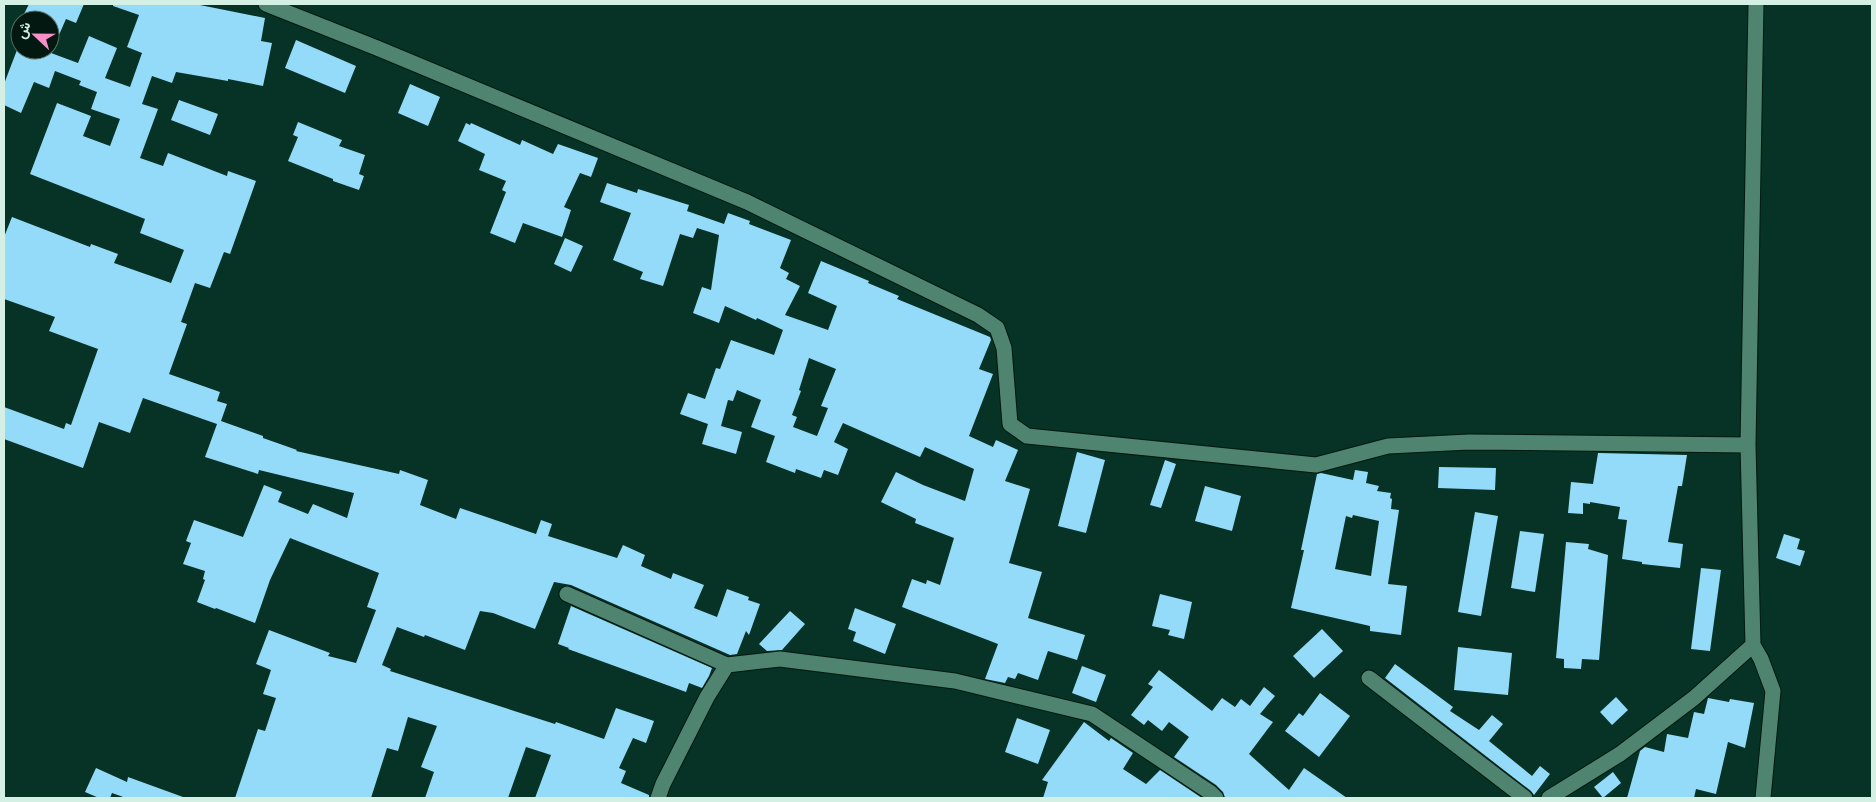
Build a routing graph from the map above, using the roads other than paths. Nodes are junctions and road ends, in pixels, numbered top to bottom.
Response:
1 (266, 4) edge
2 (1756, 4) edge
3 (1748, 445) junction
4 (567, 594) dead end
5 (1753, 645) junction
6 (727, 665) junction
7 (1369, 678) dead end
8 (658, 798) edge
9 (1216, 798) edge
10 (1526, 798) edge
11 (1549, 798) edge
12 (1764, 798) edge

1 - 3 street
2 - 3 street
3 - 5 street
4 - 6 street
5 - 11 street
5 - 12 street
6 - 8 street
6 - 9 street
7 - 10 street

